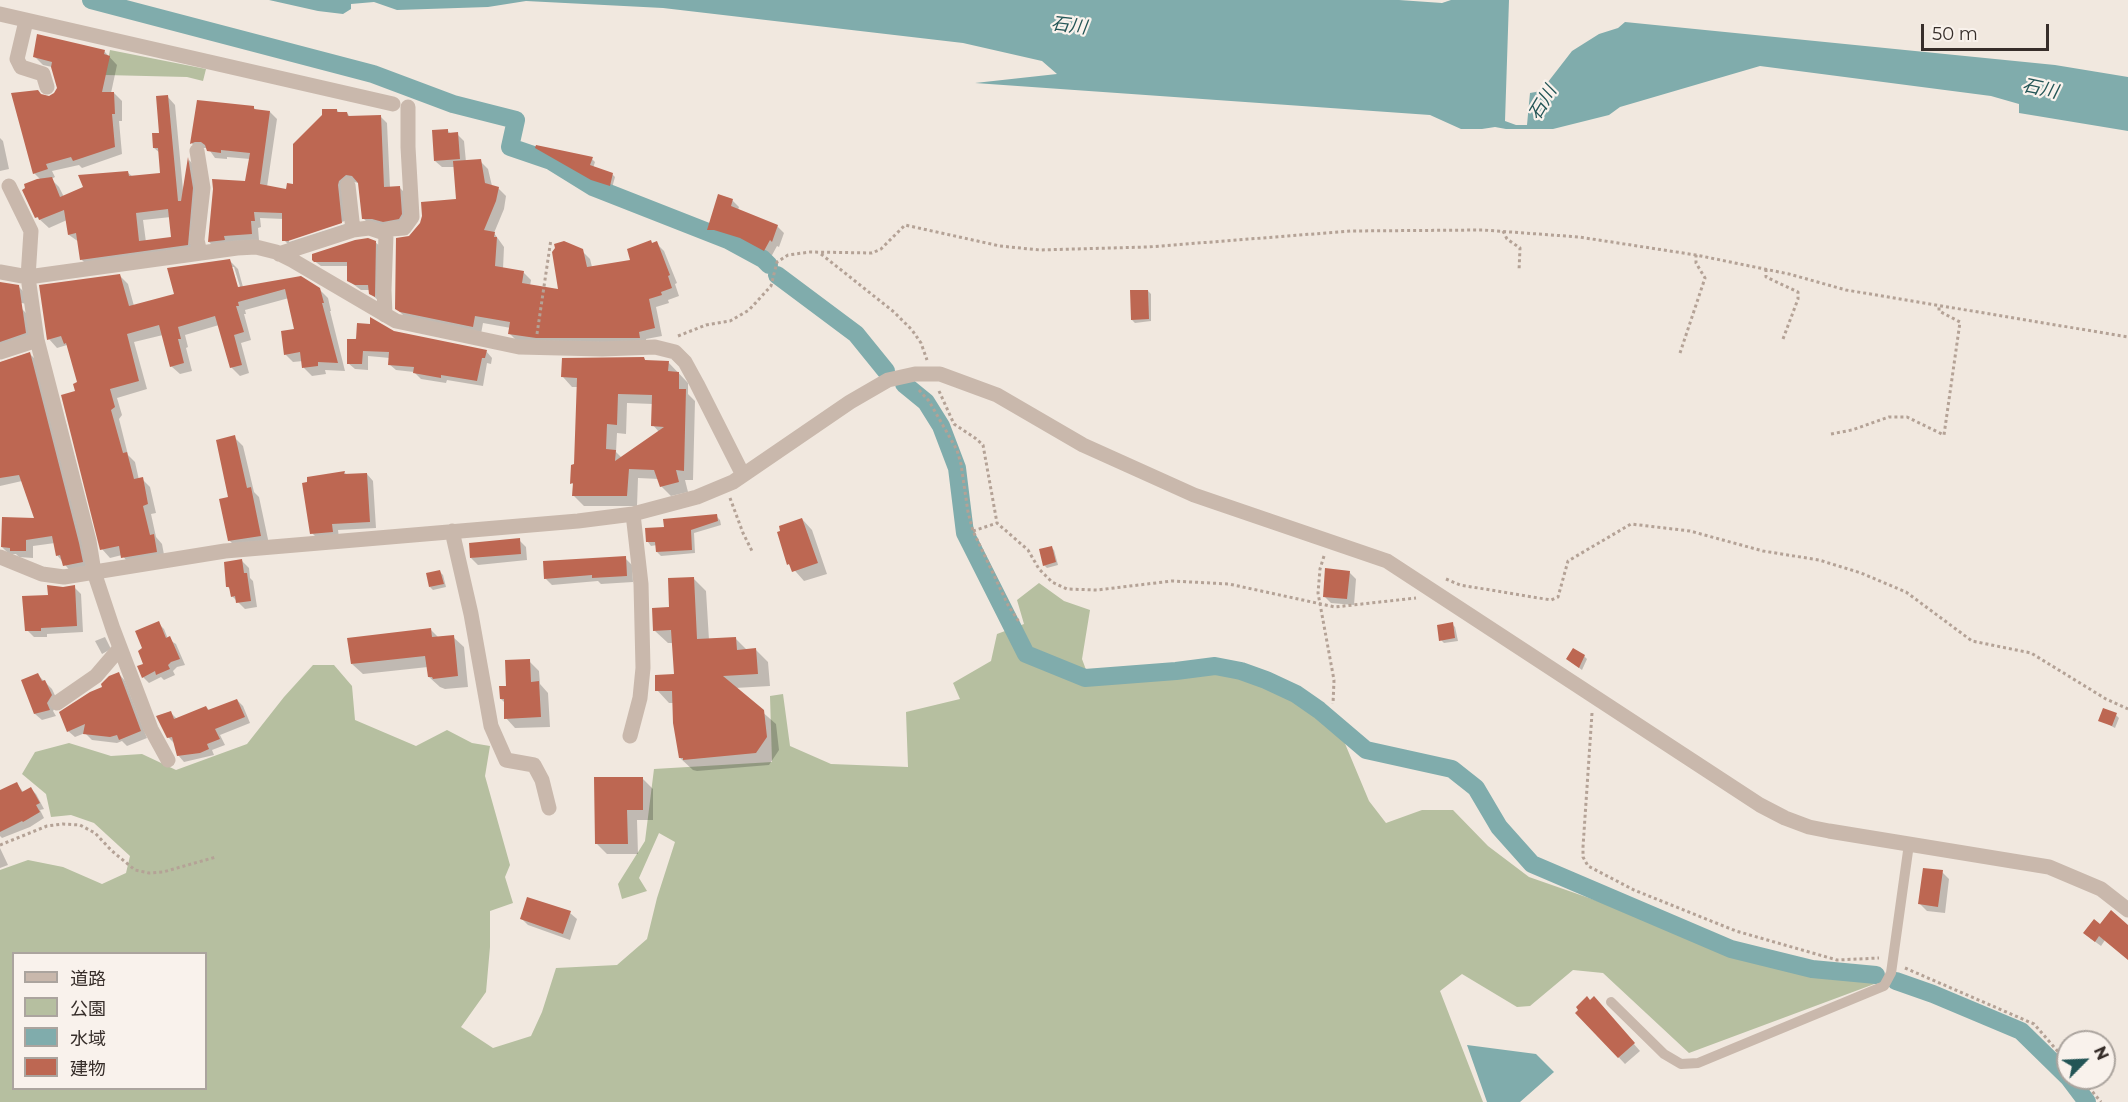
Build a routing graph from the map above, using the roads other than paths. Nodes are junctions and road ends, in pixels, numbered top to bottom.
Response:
1 (0, 14) edge
2 (26, 21) junction
3 (47, 87) dead end
4 (196, 151) dead end
5 (348, 185) dead end
6 (9, 186) dead end
7 (352, 230) junction
8 (384, 233) junction
9 (200, 254) junction
10 (279, 254) junction
11 (0, 272) edge
12 (28, 277) junction
13 (385, 315) junction
14 (37, 340) junction
15 (0, 352) edge
16 (743, 475) junction
17 (633, 514) junction
18 (452, 531) junction
19 (0, 557) edge
20 (94, 572) junction
21 (120, 648) junction
22 (57, 703) dead end
23 (630, 736) dead end
24 (168, 760) dead end
25 (549, 808) dead end
26 (1909, 844) junction
27 (2128, 910) edge
28 (1611, 1002) dead end

1 - 2 street
2 - 3 street
2 - 8 street
4 - 9 street
5 - 7 street
6 - 12 street
7 - 8 street
7 - 10 street
8 - 13 street
9 - 10 street
9 - 12 street
10 - 13 street
11 - 12 street
12 - 14 street
13 - 16 street
14 - 15 street
14 - 20 street
16 - 17 street
16 - 26 street
17 - 18 street
17 - 23 street
18 - 20 street
18 - 25 street
19 - 20 street
20 - 21 street
21 - 22 street
21 - 24 street
26 - 27 street
26 - 28 lane

